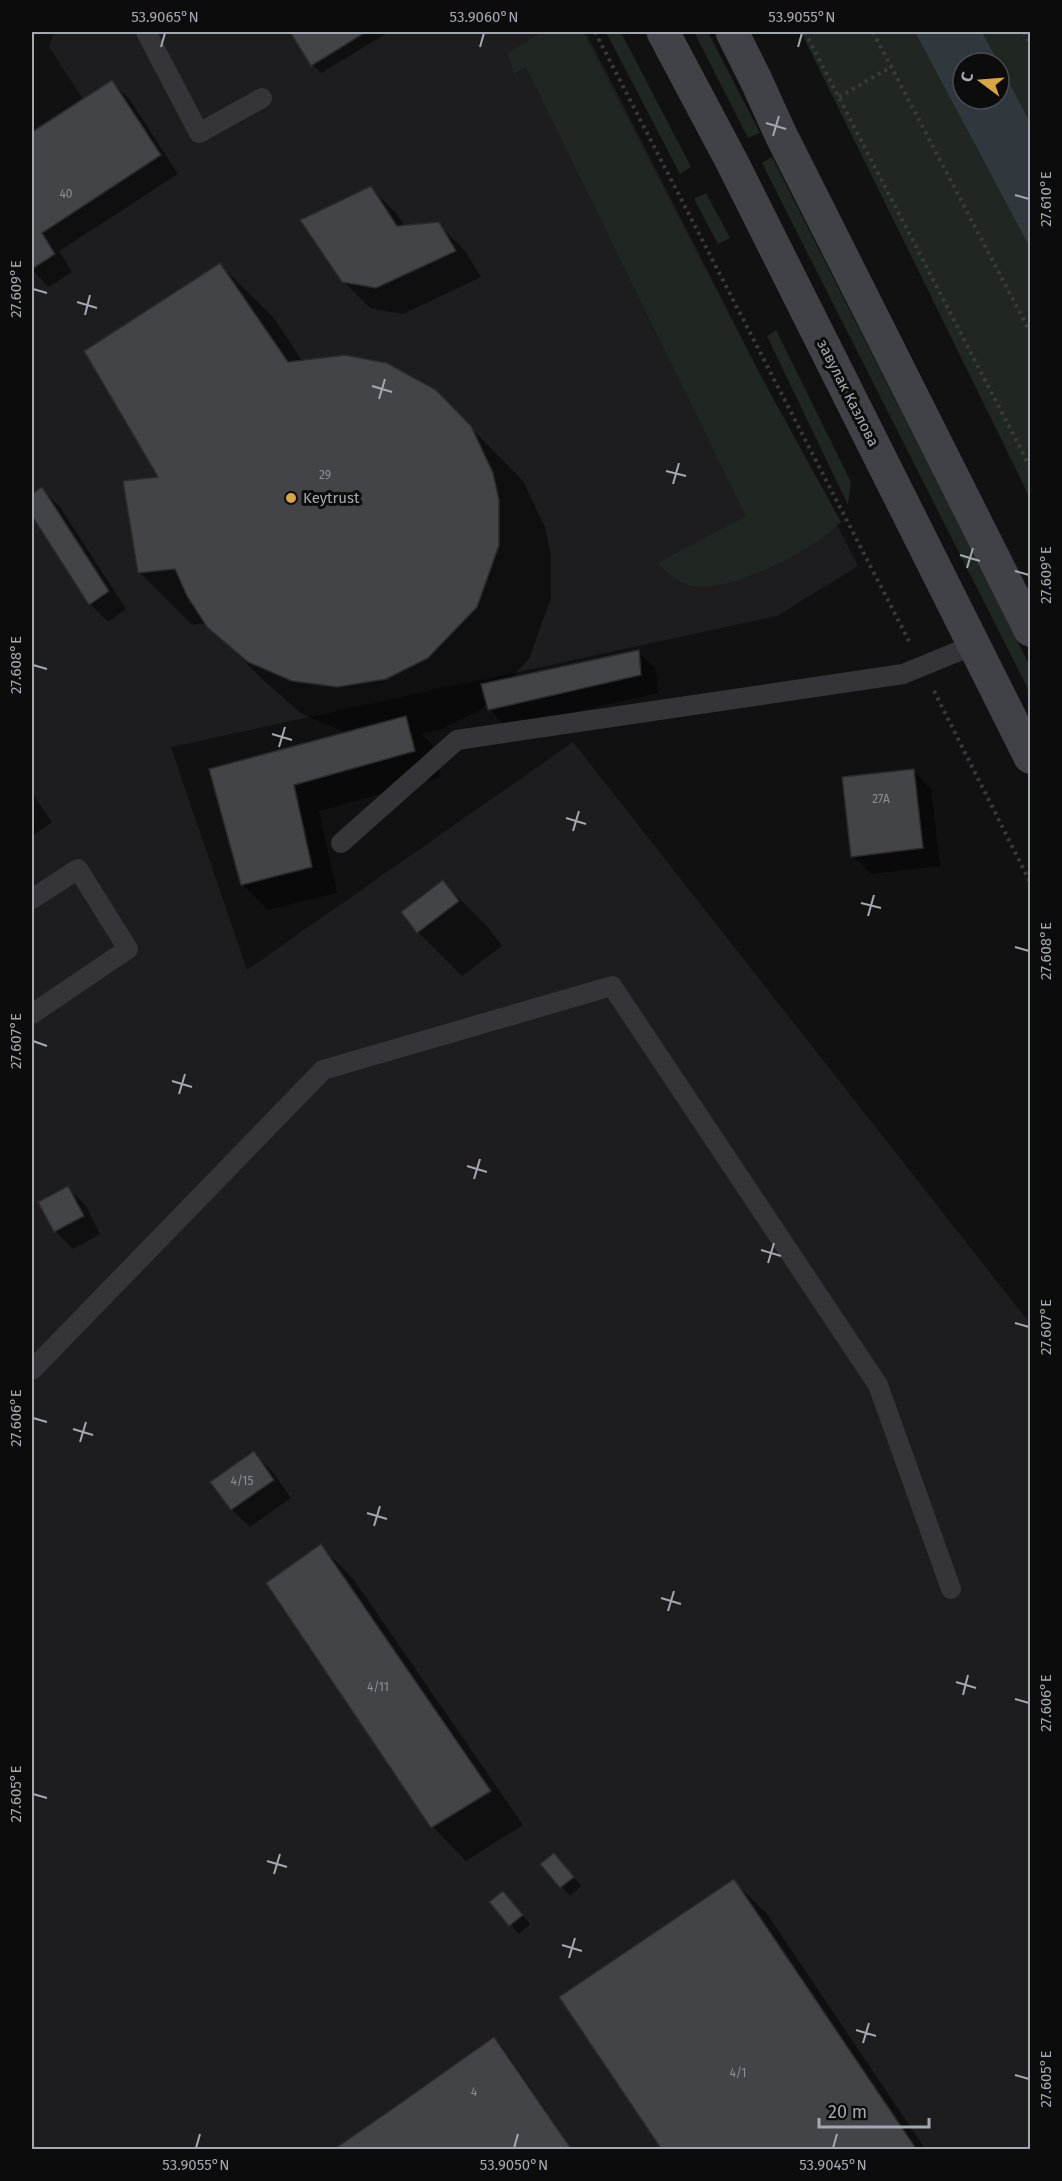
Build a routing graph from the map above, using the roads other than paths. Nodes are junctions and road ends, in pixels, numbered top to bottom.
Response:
1 (146, 32) edge
2 (663, 32) edge
3 (732, 32) edge
4 (262, 98) dead end
5 (1030, 630) edge
6 (974, 645) junction
7 (1030, 757) edge
8 (341, 843) dead end
9 (32, 899) edge
10 (32, 1014) edge
11 (32, 1370) edge
12 (951, 1589) dead end

1 - 4 lane
2 - 6 main road, завулак Казлова
3 - 5 main road
6 - 7 main road, завулак Казлова
6 - 8 lane
9 - 10 lane
11 - 12 lane

